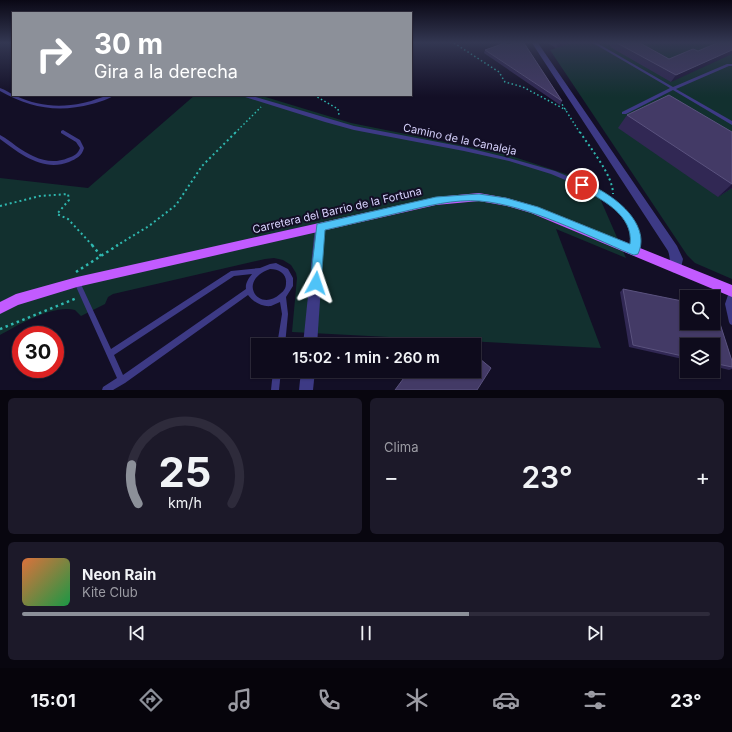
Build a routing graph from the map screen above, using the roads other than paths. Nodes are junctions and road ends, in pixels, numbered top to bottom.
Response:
1 (548, 61) edge
2 (628, 61) edge
3 (732, 65) edge
4 (674, 88) junction
5 (0, 90) edge
6 (110, 96) edge
7 (248, 96) edge
8 (624, 113) dead end
9 (732, 123) edge
10 (63, 132) dead end
11 (0, 137) edge
12 (320, 227) junction
13 (634, 251) junction
14 (676, 268) junction
15 (259, 270) junction
16 (76, 278) junction
17 (250, 290) junction
18 (732, 291) edge
19 (283, 296) junction
20 (0, 308) edge
21 (732, 322) edge
22 (282, 338) edge
23 (311, 338) edge
24 (110, 354) junction
25 (276, 378) edge
26 (307, 378) edge
27 (122, 380) junction
28 (106, 390) edge
29 (275, 390) edge
30 (306, 390) edge

1 - 14 street
2 - 4 lane
3 - 4 lane
4 - 8 lane
4 - 9 lane
5 - 6 lane
7 - 13 lane, Camino de la Canaleja
10 - 11 lane
12 - 13 main road, Carretera del Barrio de la Fortuna
12 - 16 main road, Carretera del Barrio de la Fortuna
12 - 23 street
13 - 14 main road, Carretera del Barrio de la Fortuna
14 - 18 main road, Carretera del Barrio de la Fortuna
15 - 17 lane
15 - 19 lane
15 - 24 lane
16 - 20 main road, Carretera del Barrio de la Fortuna
16 - 24 lane
17 - 19 lane
17 - 27 lane
18 - 21 lane
19 - 22 lane
24 - 27 lane
25 - 29 lane
26 - 30 street
27 - 28 lane

